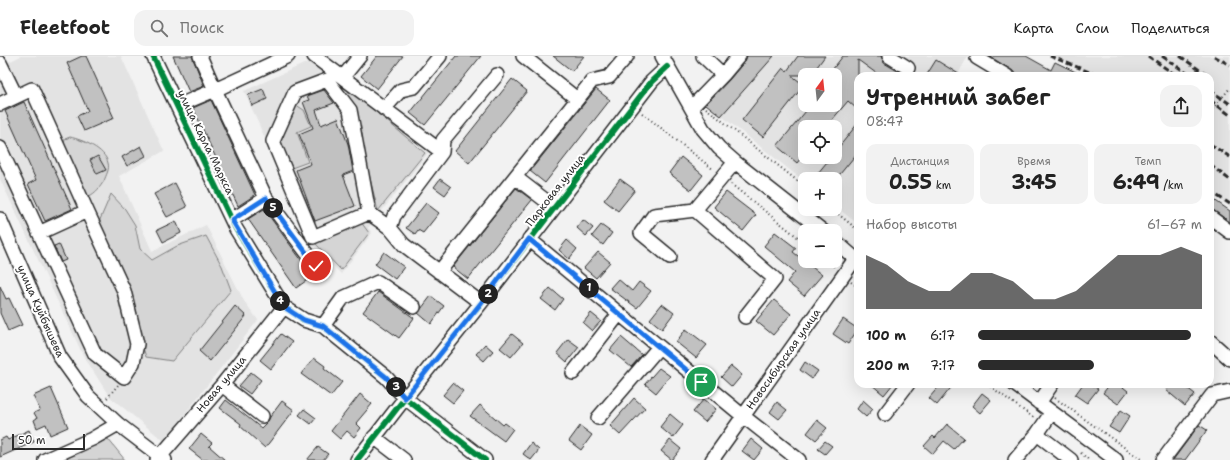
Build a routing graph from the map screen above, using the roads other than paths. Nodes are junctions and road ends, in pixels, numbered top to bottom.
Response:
1 (153, 56) edge
2 (200, 56) edge
3 (288, 56) edge
4 (314, 56) edge
5 (360, 56) edge
6 (440, 56) edge
7 (523, 56) edge
8 (627, 56) edge
9 (703, 56) edge
10 (739, 56) edge
11 (889, 56) edge
12 (977, 58) dead end
13 (665, 62) edge
14 (0, 63) edge
15 (908, 68) dead end
16 (1000, 72) edge
17 (497, 75) dead end
18 (723, 75) junction
19 (343, 77) junction
20 (215, 90) junction
21 (16, 96) junction
22 (577, 99) junction
23 (0, 104) edge
24 (694, 104) junction
25 (177, 106) junction
26 (384, 109) junction
27 (0, 148) edge
28 (442, 152) junction
29 (735, 162) junction
30 (515, 177) junction
31 (266, 198) junction
32 (554, 207) junction
33 (695, 210) junction
34 (87, 211) junction
35 (369, 213) junction
36 (0, 219) edge
37 (232, 220) junction
38 (1214, 220) edge
39 (814, 224) edge
40 (390, 228) junction
41 (1230, 232) edge
42 (39, 233) junction
43 (529, 239) junction
44 (842, 247) edge
45 (670, 257) dead end
46 (854, 257) edge
47 (854, 264) edge
48 (316, 266) dead end
49 (439, 272) junction
50 (481, 303) junction
51 (284, 307) junction
52 (414, 307) dead end
53 (619, 314) junction
54 (745, 317) dead end
55 (323, 326) junction
56 (1214, 345) edge
57 (659, 347) junction
58 (1230, 359) edge
59 (573, 373) dead end
60 (222, 385) junction
61 (905, 388) edge
62 (1019, 388) edge
63 (1049, 388) edge
64 (1230, 391) edge
65 (405, 398) junction
66 (1039, 403) junction
67 (1052, 412) junction
68 (885, 414) dead end
69 (262, 416) dead end
70 (743, 416) junction
71 (598, 418) dead end
72 (118, 424) junction
73 (1037, 434) junction
74 (374, 437) junction
75 (160, 459) edge
76 (45, 460) edge
77 (357, 460) edge
78 (404, 460) edge
79 (485, 460) edge
80 (712, 460) edge
81 (799, 460) edge
82 (1015, 460) edge
83 (1071, 460) edge
84 (1116, 460) edge
85 (1163, 460) edge

1 - 25 street, улица Карла Маркса
2 - 20 street
3 - 20 street
4 - 19 street
5 - 19 street
6 - 26 street
7 - 22 street
8 - 22 street
9 - 18 street
10 - 18 street
11 - 15 street
12 - 16 street
13 - 24 street
13 - 32 street, Парковая улица
14 - 21 street
17 - 28 street
18 - 24 street
19 - 26 street
20 - 25 street
20 - 31 street
21 - 23 street
21 - 34 street
22 - 30 street
24 - 29 street
25 - 37 street, улица Карла Маркса
26 - 28 street
27 - 42 street
28 - 40 street
29 - 33 street
29 - 39 street
30 - 32 street
30 - 49 street
31 - 37 street
31 - 48 street
32 - 43 street, Парковая улица
33 - 45 street
33 - 54 street
34 - 42 street
34 - 42 street
35 - 35 street
35 - 40 street
36 - 72 street, улица Куйбышева
37 - 51 street, улица Карла Маркса
38 - 41 street
40 - 49 street
43 - 50 street, Парковая улица
43 - 53 street
44 - 46 street
47 - 70 street, Новосибирская улица
49 - 50 street
50 - 65 street, Парковая улица
51 - 55 street, улица Карла Маркса
51 - 60 street, Новая улица
52 - 55 street
53 - 57 street
53 - 59 street
55 - 65 street, улица Карла Маркса
56 - 58 street
57 - 70 street
57 - 71 street
60 - 69 street
60 - 75 street, Новая улица
61 - 68 street
62 - 66 street
63 - 66 street
64 - 85 street
65 - 74 street, Парковая улица
65 - 79 street, улица Карла Маркса
66 - 67 street
67 - 73 street
67 - 84 street
70 - 80 street, Новосибирская улица
70 - 81 street
72 - 75 street, улица Куйбышева
72 - 76 street
73 - 82 street
73 - 83 street
74 - 77 street, Парковая улица
74 - 78 street

